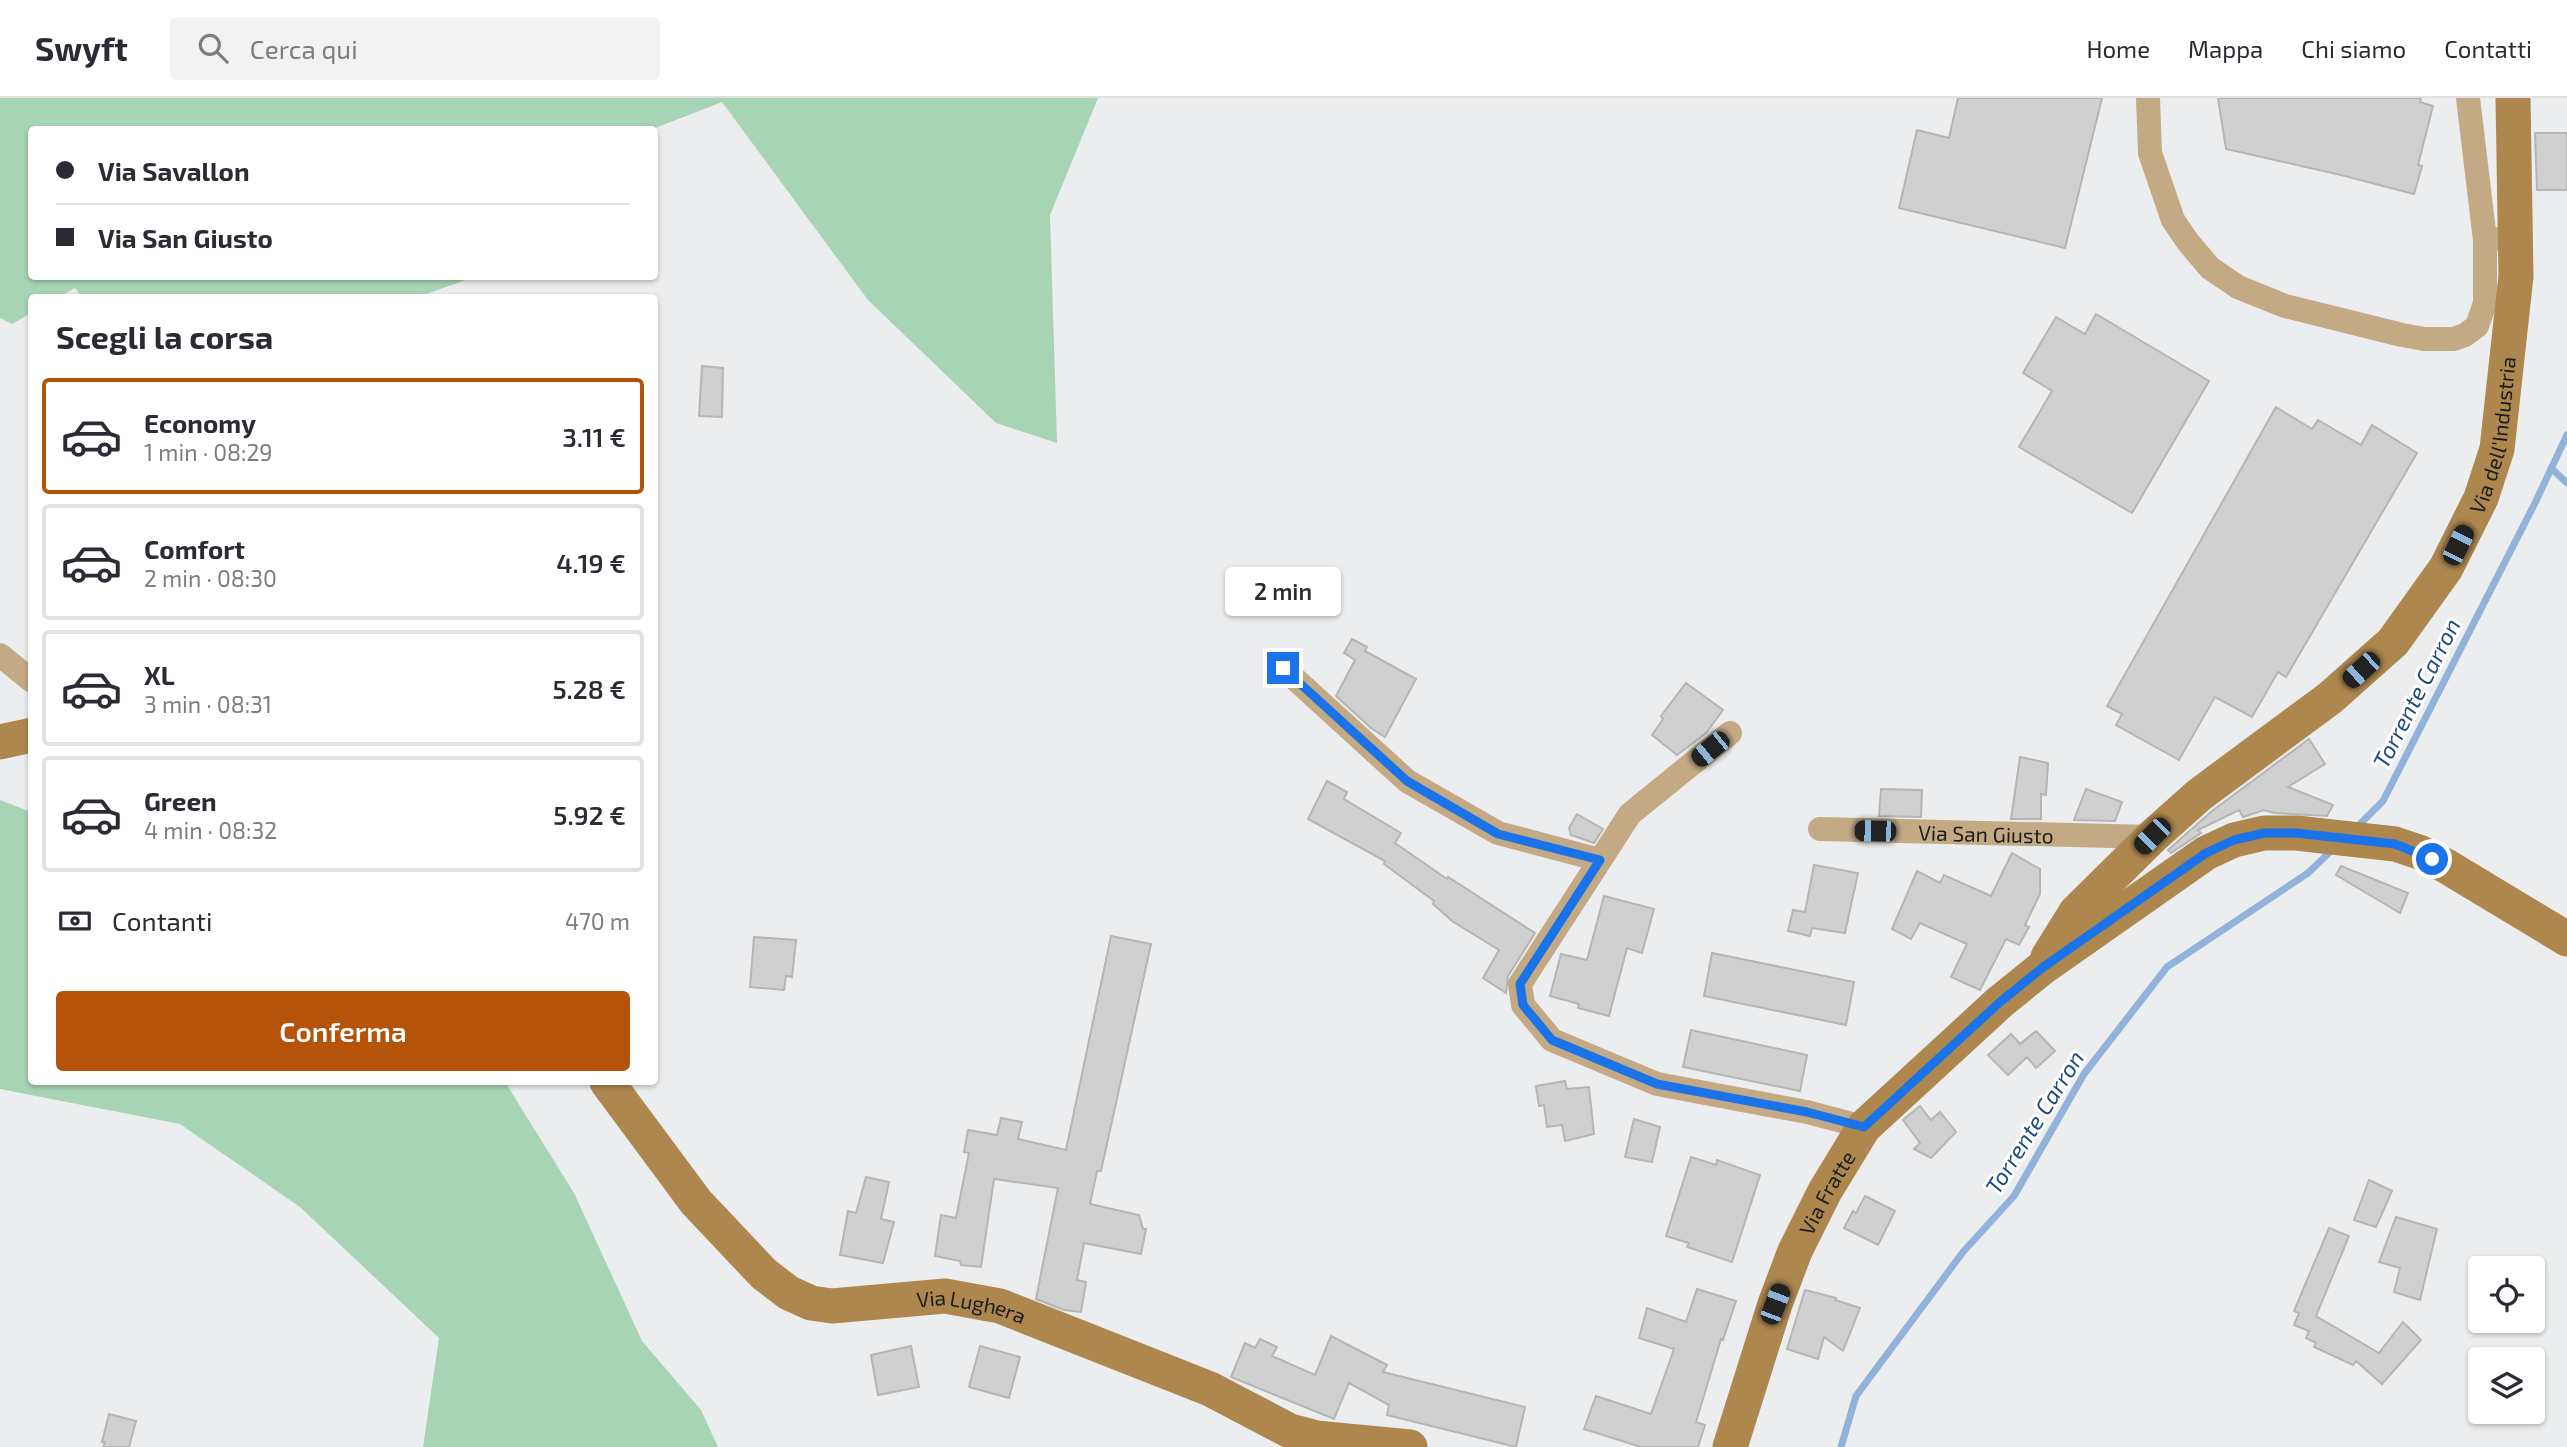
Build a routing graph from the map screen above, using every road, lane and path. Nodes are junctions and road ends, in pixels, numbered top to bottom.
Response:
1 (2148, 98) edge
2 (2468, 98) edge
3 (2513, 98) edge
4 (2500, 239) junction
5 (0, 655) edge
6 (1283, 668) dead end
7 (28, 678) edge
8 (1730, 733) dead end
9 (28, 736) edge
10 (0, 742) edge
11 (1820, 829) dead end
12 (2152, 836) junction
13 (1600, 860) junction
14 (2567, 939) edge
15 (2042, 968) junction
16 (609, 1085) edge
17 (1864, 1127) junction
18 (1410, 1447) edge
19 (1730, 1447) edge

1 - 4 street
2 - 4 street
3 - 4 street, Via dell'Industria
4 - 12 street, Via dell'Industria
5 - 7 street
6 - 13 street
8 - 13 street
9 - 10 street
11 - 12 street, Via San Giusto
12 - 15 street, Via dell'Industria
13 - 17 street
14 - 15 street, Via Fratte
15 - 17 street, Via Fratte
16 - 18 street, Via Lughera
17 - 19 street, Via Fratte

